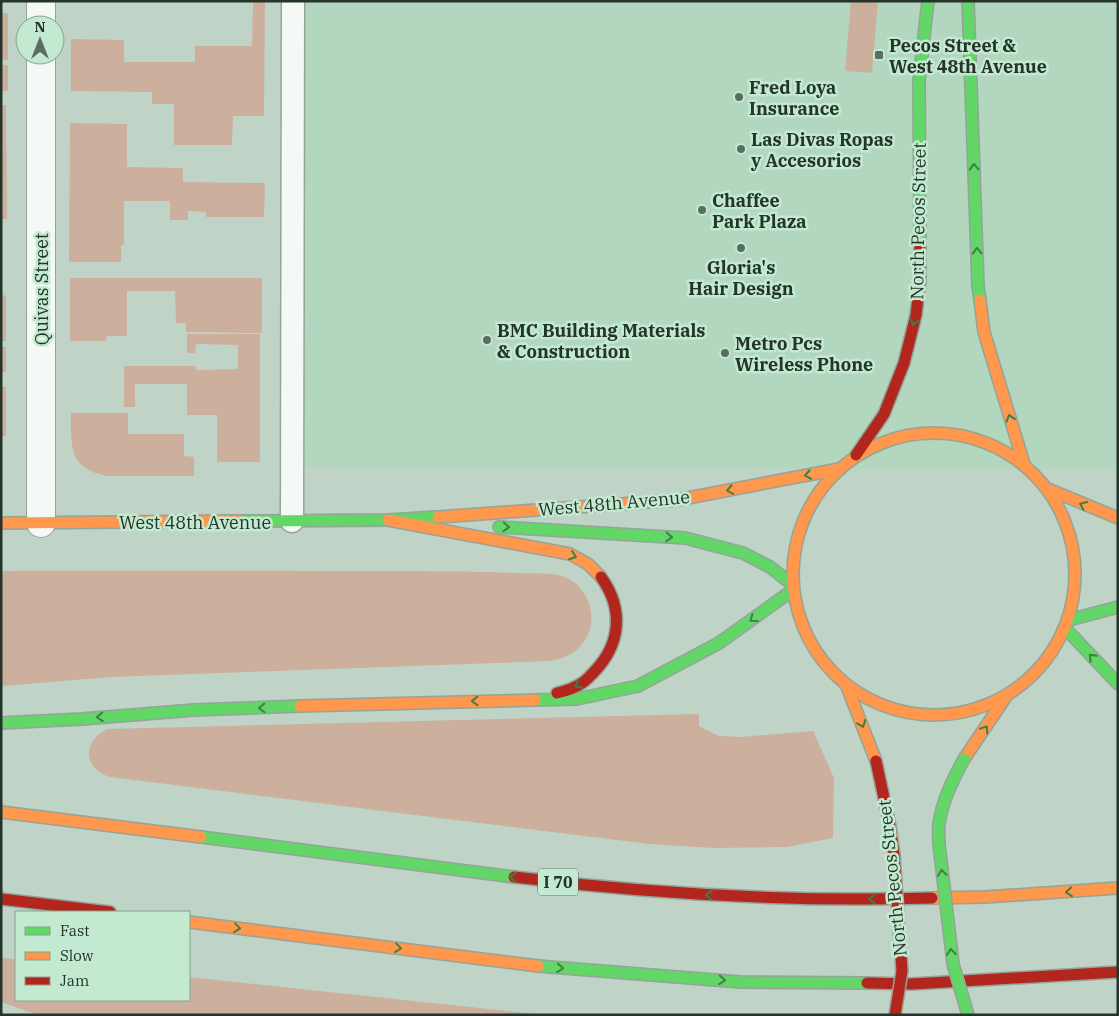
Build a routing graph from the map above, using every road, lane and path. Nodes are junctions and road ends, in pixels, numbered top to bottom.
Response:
1 (41, 1) edge
2 (293, 1) edge
3 (928, 1) edge
4 (968, 1) edge
5 (41, 15) edge
6 (41, 65) edge
7 (855, 457) junction
8 (1024, 464) junction
9 (839, 469) junction
10 (1048, 490) junction
11 (1118, 518) edge
12 (388, 520) junction
13 (292, 521) junction
14 (1, 523) edge
15 (41, 523) junction
16 (793, 588) junction
17 (1118, 608) edge
18 (1067, 625) junction
19 (1118, 684) edge
20 (847, 687) junction
21 (1005, 698) junction
22 (524, 700) junction
23 (1, 723) edge
24 (1, 812) edge
25 (1118, 888) edge
26 (1, 899) edge
27 (102, 911) edge
28 (190, 922) edge
29 (1118, 972) edge
30 (895, 1015) edge
31 (968, 1015) edge

1 - 5 street
2 - 13 lane
3 -> 7 main road, North Pecos Street
8 -> 4 main road
6 - 15 street, Quivas Street
7 - 8 main road
7 - 9 main road
8 - 10 main road
9 -> 12 main road, West 48th Avenue
9 - 16 main road
11 -> 10 main road
10 - 18 main road
12 - 13 main road, West 48th Avenue
12 -> 16 main road, West 48th Avenue
12 -> 22 main road
13 - 15 main road, West 48th Avenue
14 - 15 main road, West 48th Avenue
16 - 20 main road
16 -> 22 main road
17 - 18 main road
19 -> 18 main road
18 - 21 main road
20 - 21 main road
20 -> 30 main road, North Pecos Street, bridge
31 -> 21 main road, bridge
22 -> 23 main road
25 -> 24 main road, I 70
26 - 27 main road
28 -> 29 main road

